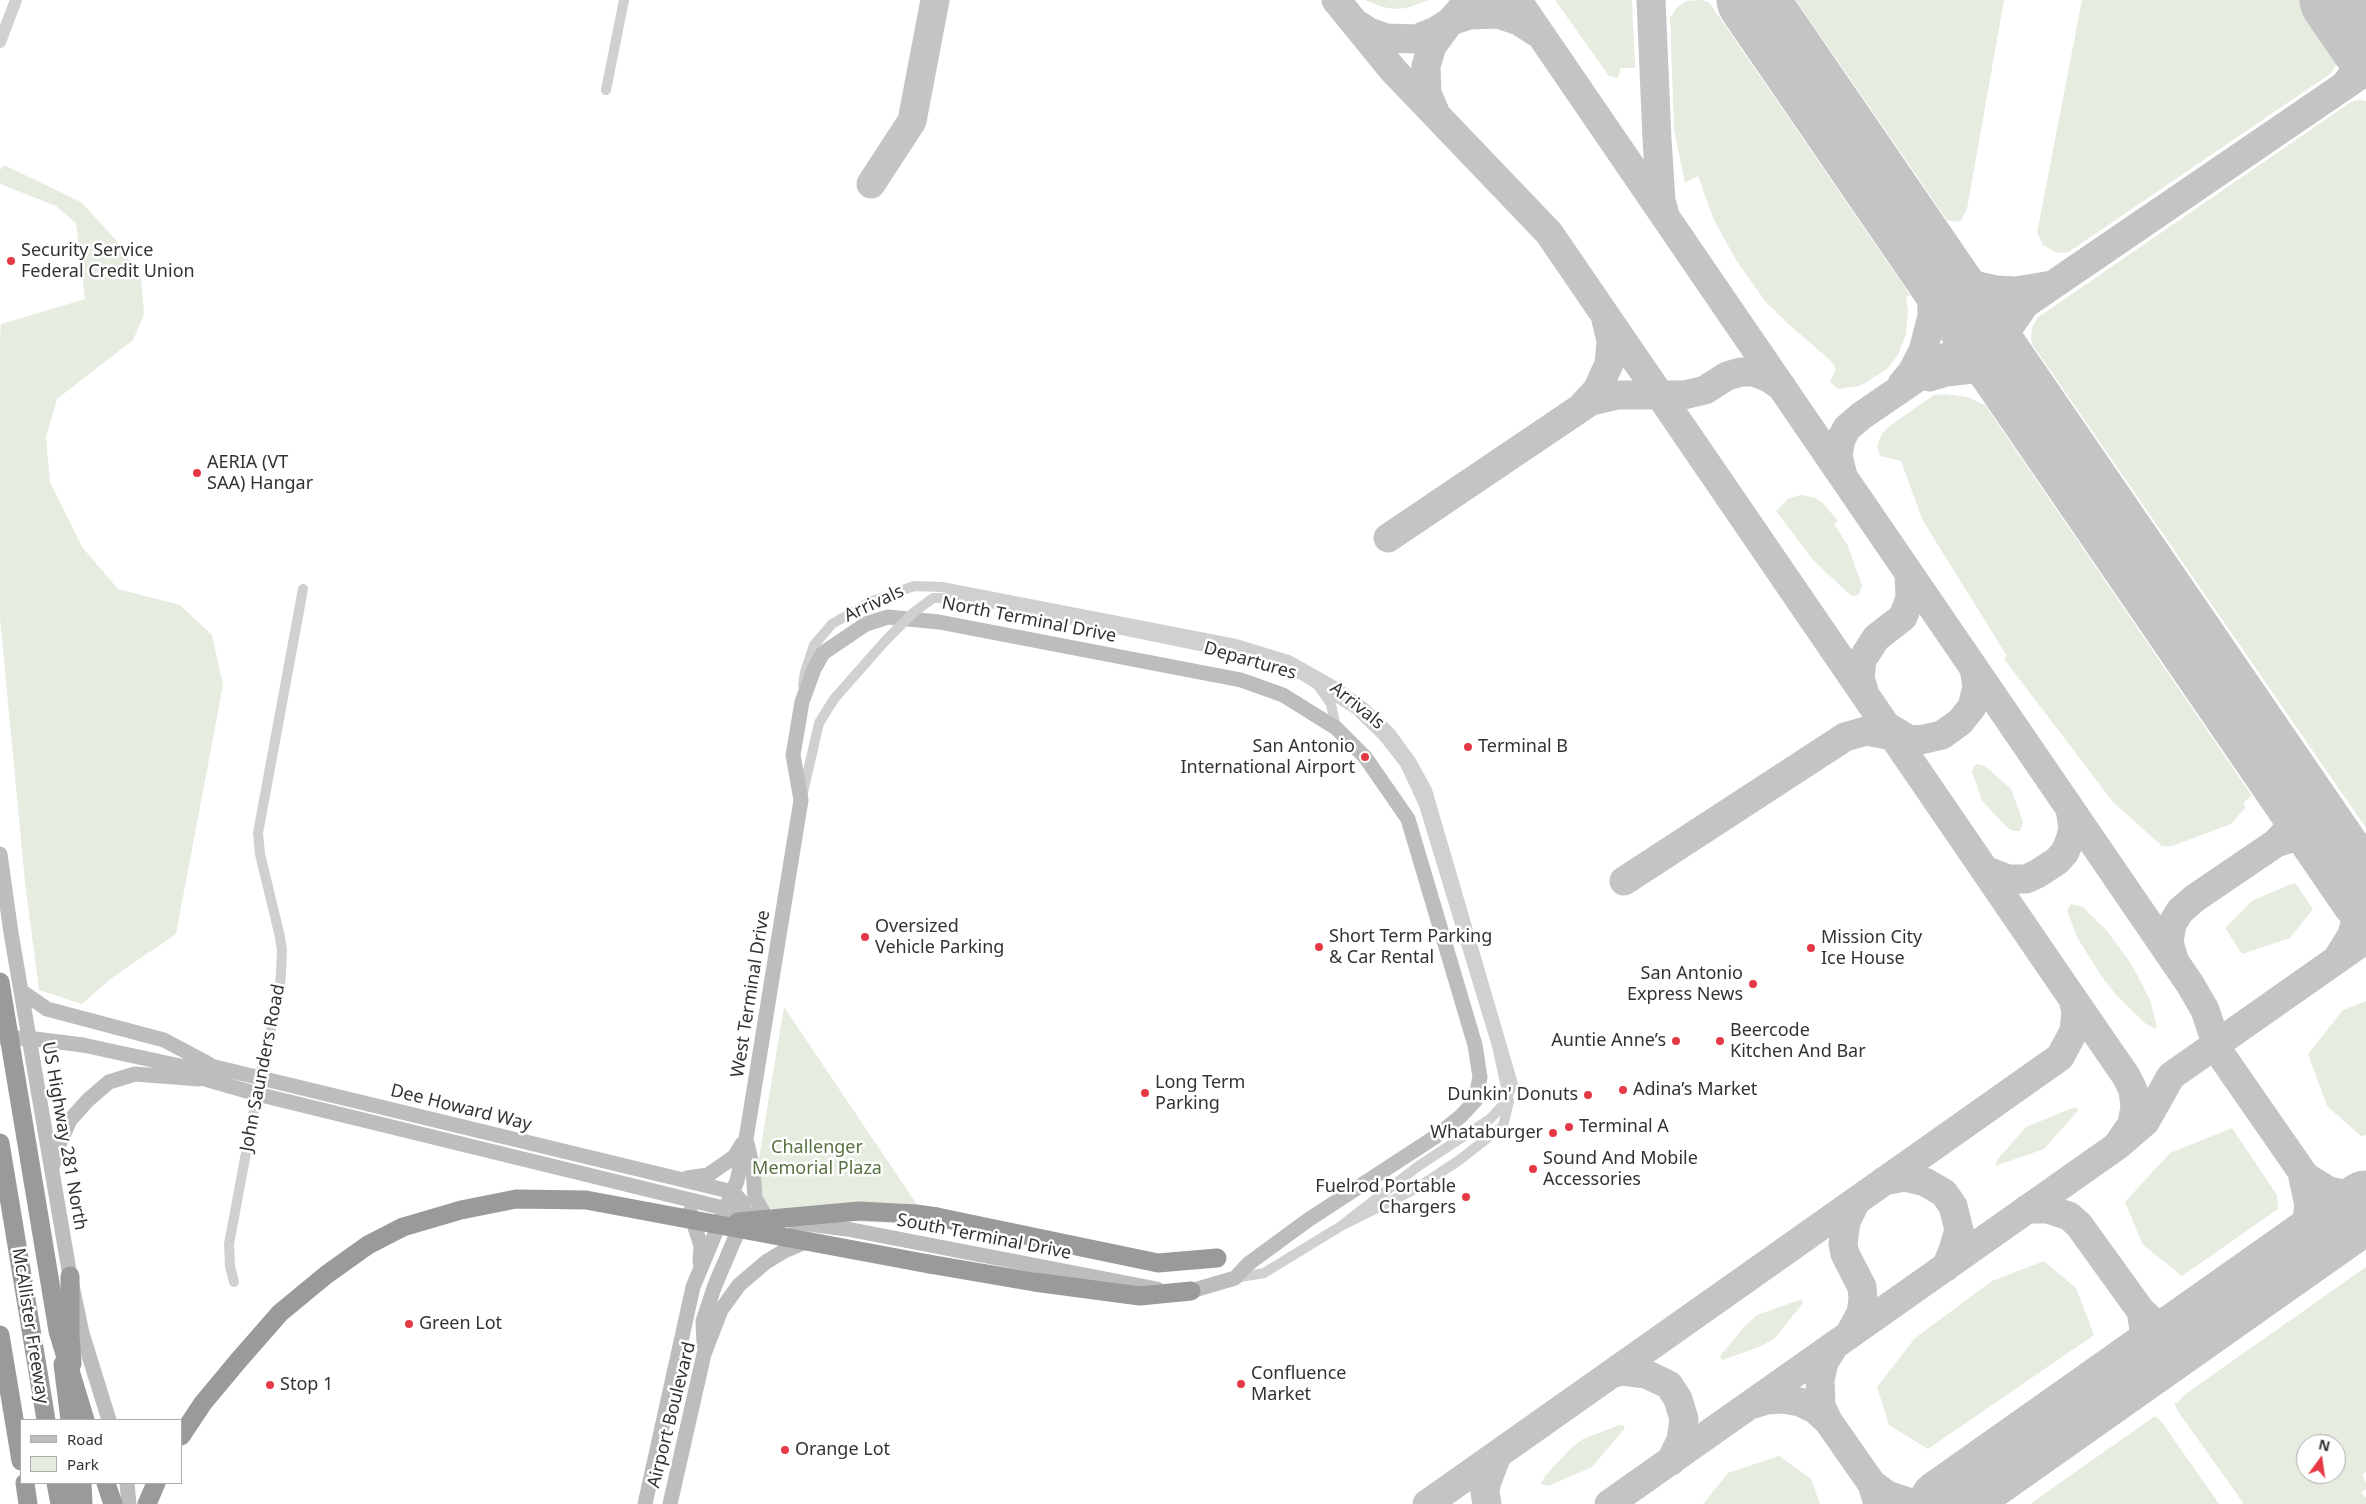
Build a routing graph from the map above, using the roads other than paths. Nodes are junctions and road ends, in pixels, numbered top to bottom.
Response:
1 (16, 0) edge
2 (624, 0) edge
3 (0, 42) edge
4 (606, 90) dead end
5 (303, 589) dead end
6 (1289, 660) junction
7 (802, 702) junction
8 (1336, 728) junction
9 (802, 800) junction
10 (0, 854) edge
11 (0, 982) edge
12 (20, 991) junction
13 (0, 1037) edge
14 (180, 1066) junction
15 (215, 1067) junction
16 (260, 1078) junction
17 (205, 1080) junction
18 (257, 1094) junction
19 (462, 1127) junction
20 (746, 1139) junction
21 (0, 1143) edge
22 (458, 1144) junction
23 (568, 1171) junction
24 (650, 1172) junction
25 (51, 1174) junction
26 (679, 1179) junction
27 (732, 1192) junction
28 (672, 1197) junction
29 (725, 1210) junction
30 (745, 1215) junction
31 (767, 1218) junction
32 (709, 1223) junction
33 (1341, 1226) junction
34 (847, 1229) junction
35 (1218, 1258) dead end
36 (699, 1272) junction
37 (70, 1276) junction
38 (1235, 1278) junction
39 (234, 1282) dead end
40 (1191, 1291) junction
41 (58, 1331) junction
42 (0, 1335) edge
43 (704, 1354) junction
44 (0, 1394) edge
45 (46, 1419) edge
46 (70, 1419) edge
47 (77, 1419) edge
48 (85, 1419) edge
49 (109, 1419) edge
50 (182, 1435) edge
51 (20, 1451) edge
52 (20, 1454) edge
53 (25, 1484) edge
54 (56, 1484) edge
55 (72, 1484) edge
56 (82, 1484) edge
57 (106, 1484) edge
58 (127, 1484) edge
59 (156, 1484) edge
60 (28, 1504) edge
61 (60, 1504) edge
62 (69, 1504) edge
63 (83, 1504) edge
64 (113, 1504) edge
65 (130, 1504) edge
66 (147, 1504) edge
67 (645, 1504) edge
68 (670, 1504) edge

1 - 3 street
2 - 4 street
5 - 16 street, John Saunders Road
6 - 7 street, Arrivals
6 - 8 street
6 - 33 street, Arrivals
7 - 8 main road, North Terminal Drive
7 - 9 main road, North Terminal Drive
8 - 38 main road, North Terminal Drive
9 - 20 main road, West Terminal Drive
9 - 33 street, Departures, bridge
10 - 12 main road, US Highway 281 North
11 - 41 highway, bridge
12 - 15 main road
12 - 25 main road, US Highway 281 North
13 - 14 main road, Dee Howard Way, bridge
14 - 15 main road, Dee Howard Way
14 - 17 main road, Dee Howard Way
15 - 16 main road, Dee Howard Way
16 - 18 street, John Saunders Road
16 - 19 main road, Dee Howard Way
17 - 18 main road, Dee Howard Way
17 - 25 main road
18 - 22 main road, Dee Howard Way
18 - 39 street, John Saunders Road
19 - 22 street
19 - 24 main road, Dee Howard Way
20 - 26 main road
20 - 27 main road, West Terminal Drive
20 - 31 main road
21 - 45 highway, McAllister Freeway
22 - 23 main road, Dee Howard Way
23 - 24 main road
23 - 28 main road, Dee Howard Way
24 - 26 main road, Dee Howard Way
25 - 37 main road, US Highway 281 North
26 - 27 main road, Dee Howard Way
27 - 29 main road, Airport Boulevard
27 - 30 main road
28 - 29 main road, Dee Howard Way
28 - 36 main road
29 - 30 main road, South Terminal Drive
29 - 36 main road, Airport Boulevard
30 - 31 main road, South Terminal Drive
30 - 43 main road
31 - 34 main road, South Terminal Drive
32 - 35 highway, bridge
32 - 40 highway, bridge
32 - 50 highway, bridge
33 - 38 street
34 - 40 main road, South Terminal Drive
34 - 43 main road, Airport Boulevard
36 - 67 main road, Airport Boulevard
37 - 47 highway
37 - 49 main road, US Highway 281 North
38 - 40 main road, South Terminal Drive
41 - 46 highway, bridge
41 - 48 highway, bridge
42 - 51 highway, McAllister Freeway
43 - 68 main road, Airport Boulevard
44 - 52 highway
53 - 60 highway
54 - 61 highway
55 - 62 highway
56 - 63 highway
57 - 64 highway
58 - 65 main road
59 - 66 highway

